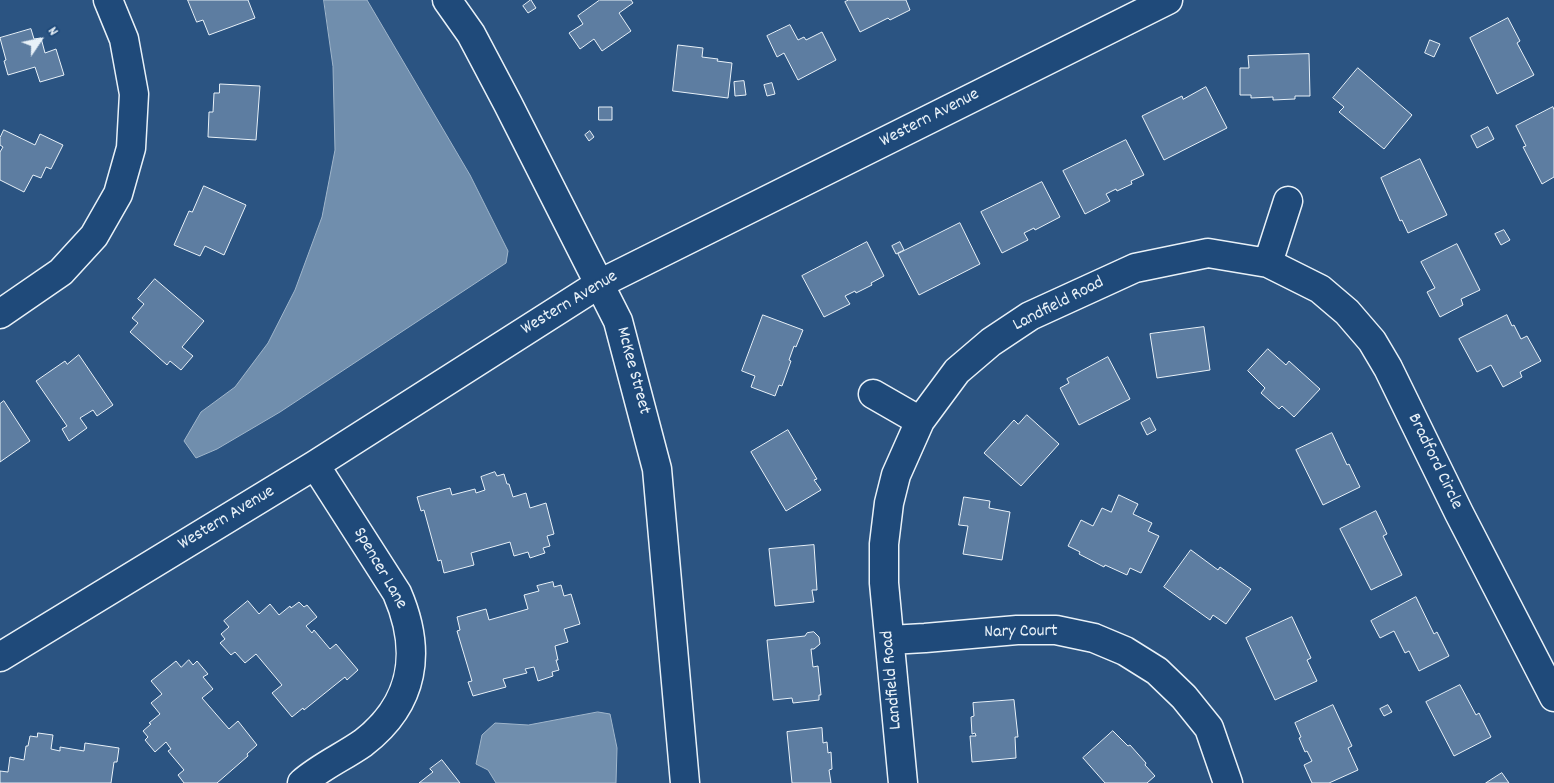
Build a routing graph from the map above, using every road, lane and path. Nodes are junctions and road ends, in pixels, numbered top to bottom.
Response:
1 (108, 0) edge
2 (447, 0) edge
3 (1168, 0) edge
4 (1288, 201) dead end
5 (1270, 264) junction
6 (599, 284) junction
7 (0, 314) edge
8 (873, 394) dead end
9 (920, 421) junction
10 (315, 465) junction
11 (890, 640) junction
12 (3, 649) edge
13 (1554, 697) edge
14 (302, 783) edge
15 (685, 783) edge
16 (903, 783) edge
17 (1228, 783) edge

1 - 7 street
2 - 6 street, McKee Street
3 - 6 street, Western Avenue
4 - 5 street
5 - 9 street, Landfield Road
5 - 13 street, Bradford Circle
6 - 10 street, Western Avenue
6 - 15 street, McKee Street
8 - 9 street
9 - 11 street, Landfield Road
10 - 12 street, Western Avenue
10 - 14 street, Spencer Lane
11 - 16 street, Landfield Road
11 - 17 street, Nary Court

